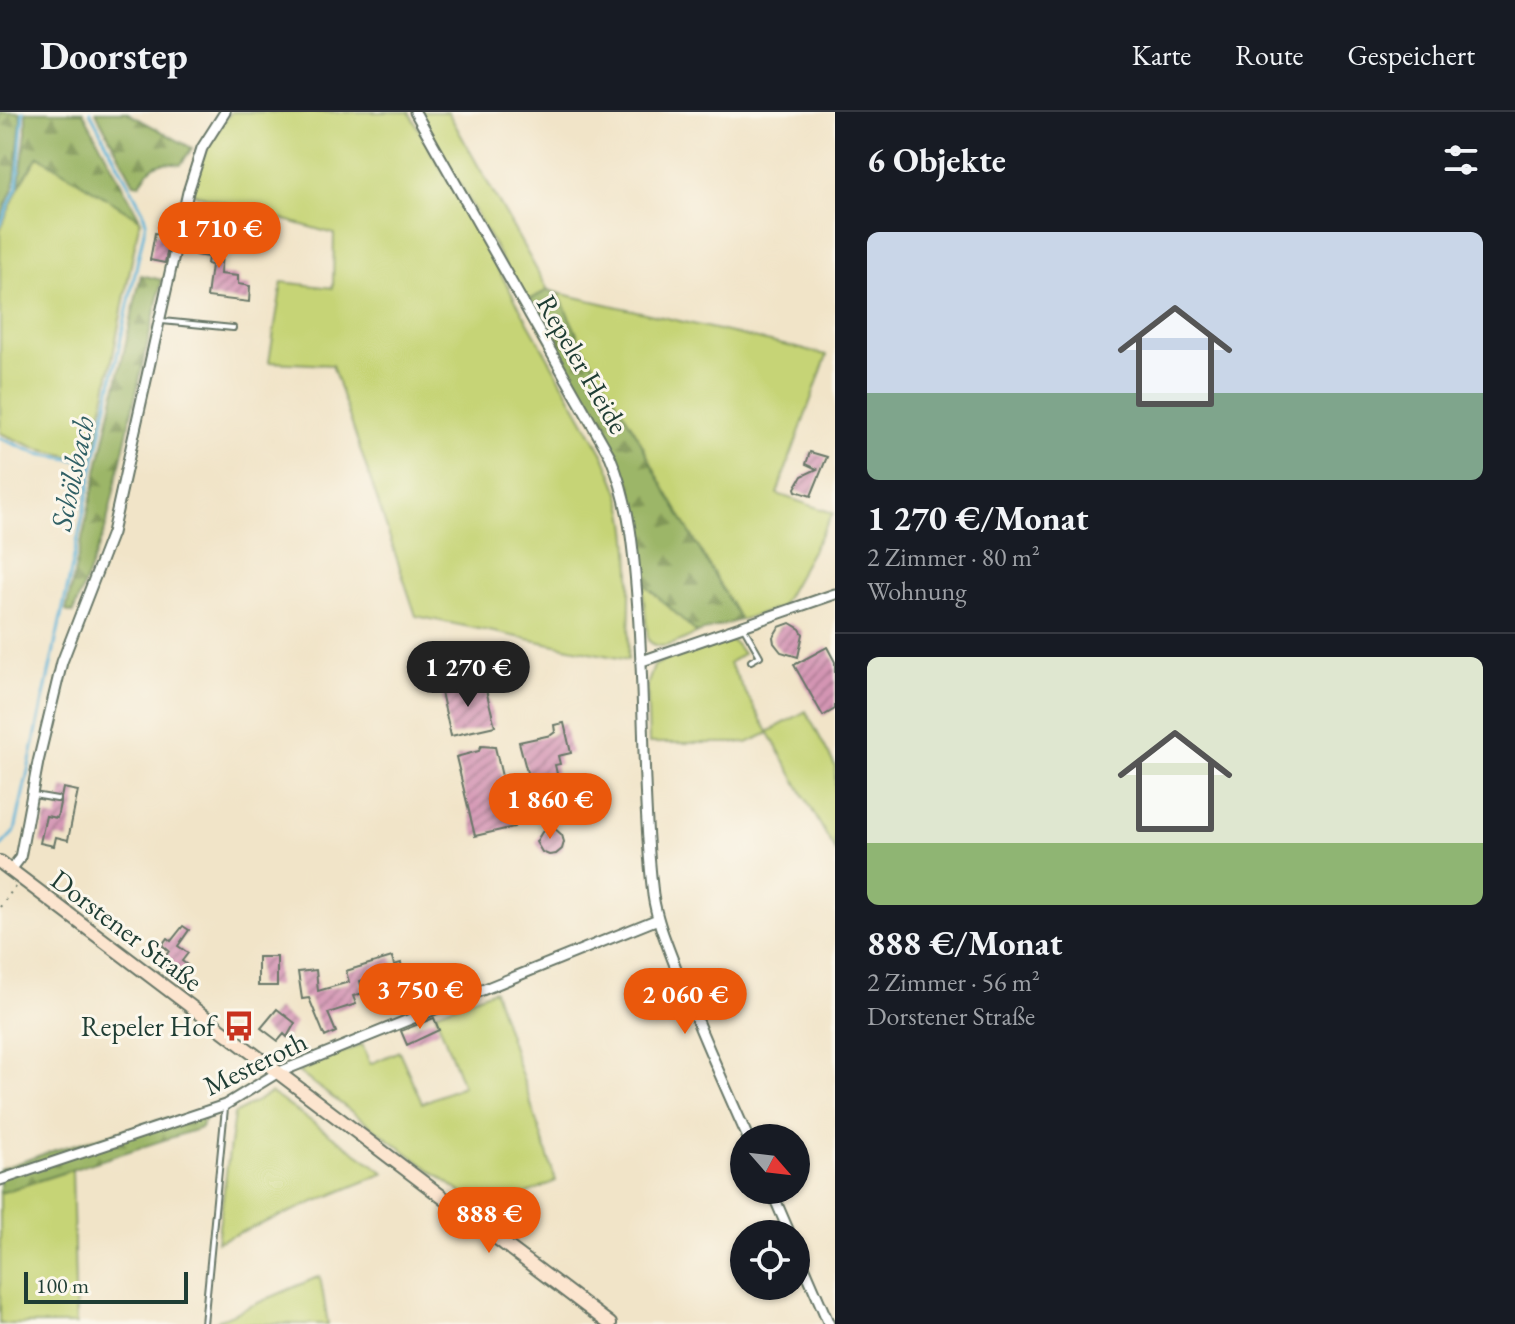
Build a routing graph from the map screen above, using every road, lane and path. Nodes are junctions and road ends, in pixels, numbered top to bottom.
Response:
1 (225, 112) edge
2 (415, 112) edge
3 (160, 320) junction
4 (233, 328) dead end
5 (835, 594) edge
6 (743, 626) junction
7 (642, 661) junction
8 (751, 661) dead end
9 (32, 794) junction
10 (57, 799) dead end
11 (10, 871) edge
12 (0, 907) edge
13 (658, 919) junction
14 (277, 1073) junction
15 (225, 1105) junction
16 (742, 1124) edge
17 (0, 1180) edge
18 (810, 1280) edge
19 (204, 1324) edge
20 (610, 1324) edge
21 (829, 1324) edge

1 - 3 street
2 - 7 street, Repeler Heide
3 - 4 lane
3 - 9 street
5 - 6 street
6 - 7 street
6 - 8 lane
7 - 13 street, Repeler Heide
9 - 10 lane
9 - 11 street
11 - 12 path
11 - 14 main road, Dorstener Straße
13 - 14 street, Mesteroth
13 - 16 street, Repeler Heide
14 - 15 street, Mesteroth
14 - 20 main road, Dorstener Straße
15 - 17 street, Mesteroth
15 - 19 lane
18 - 21 street

